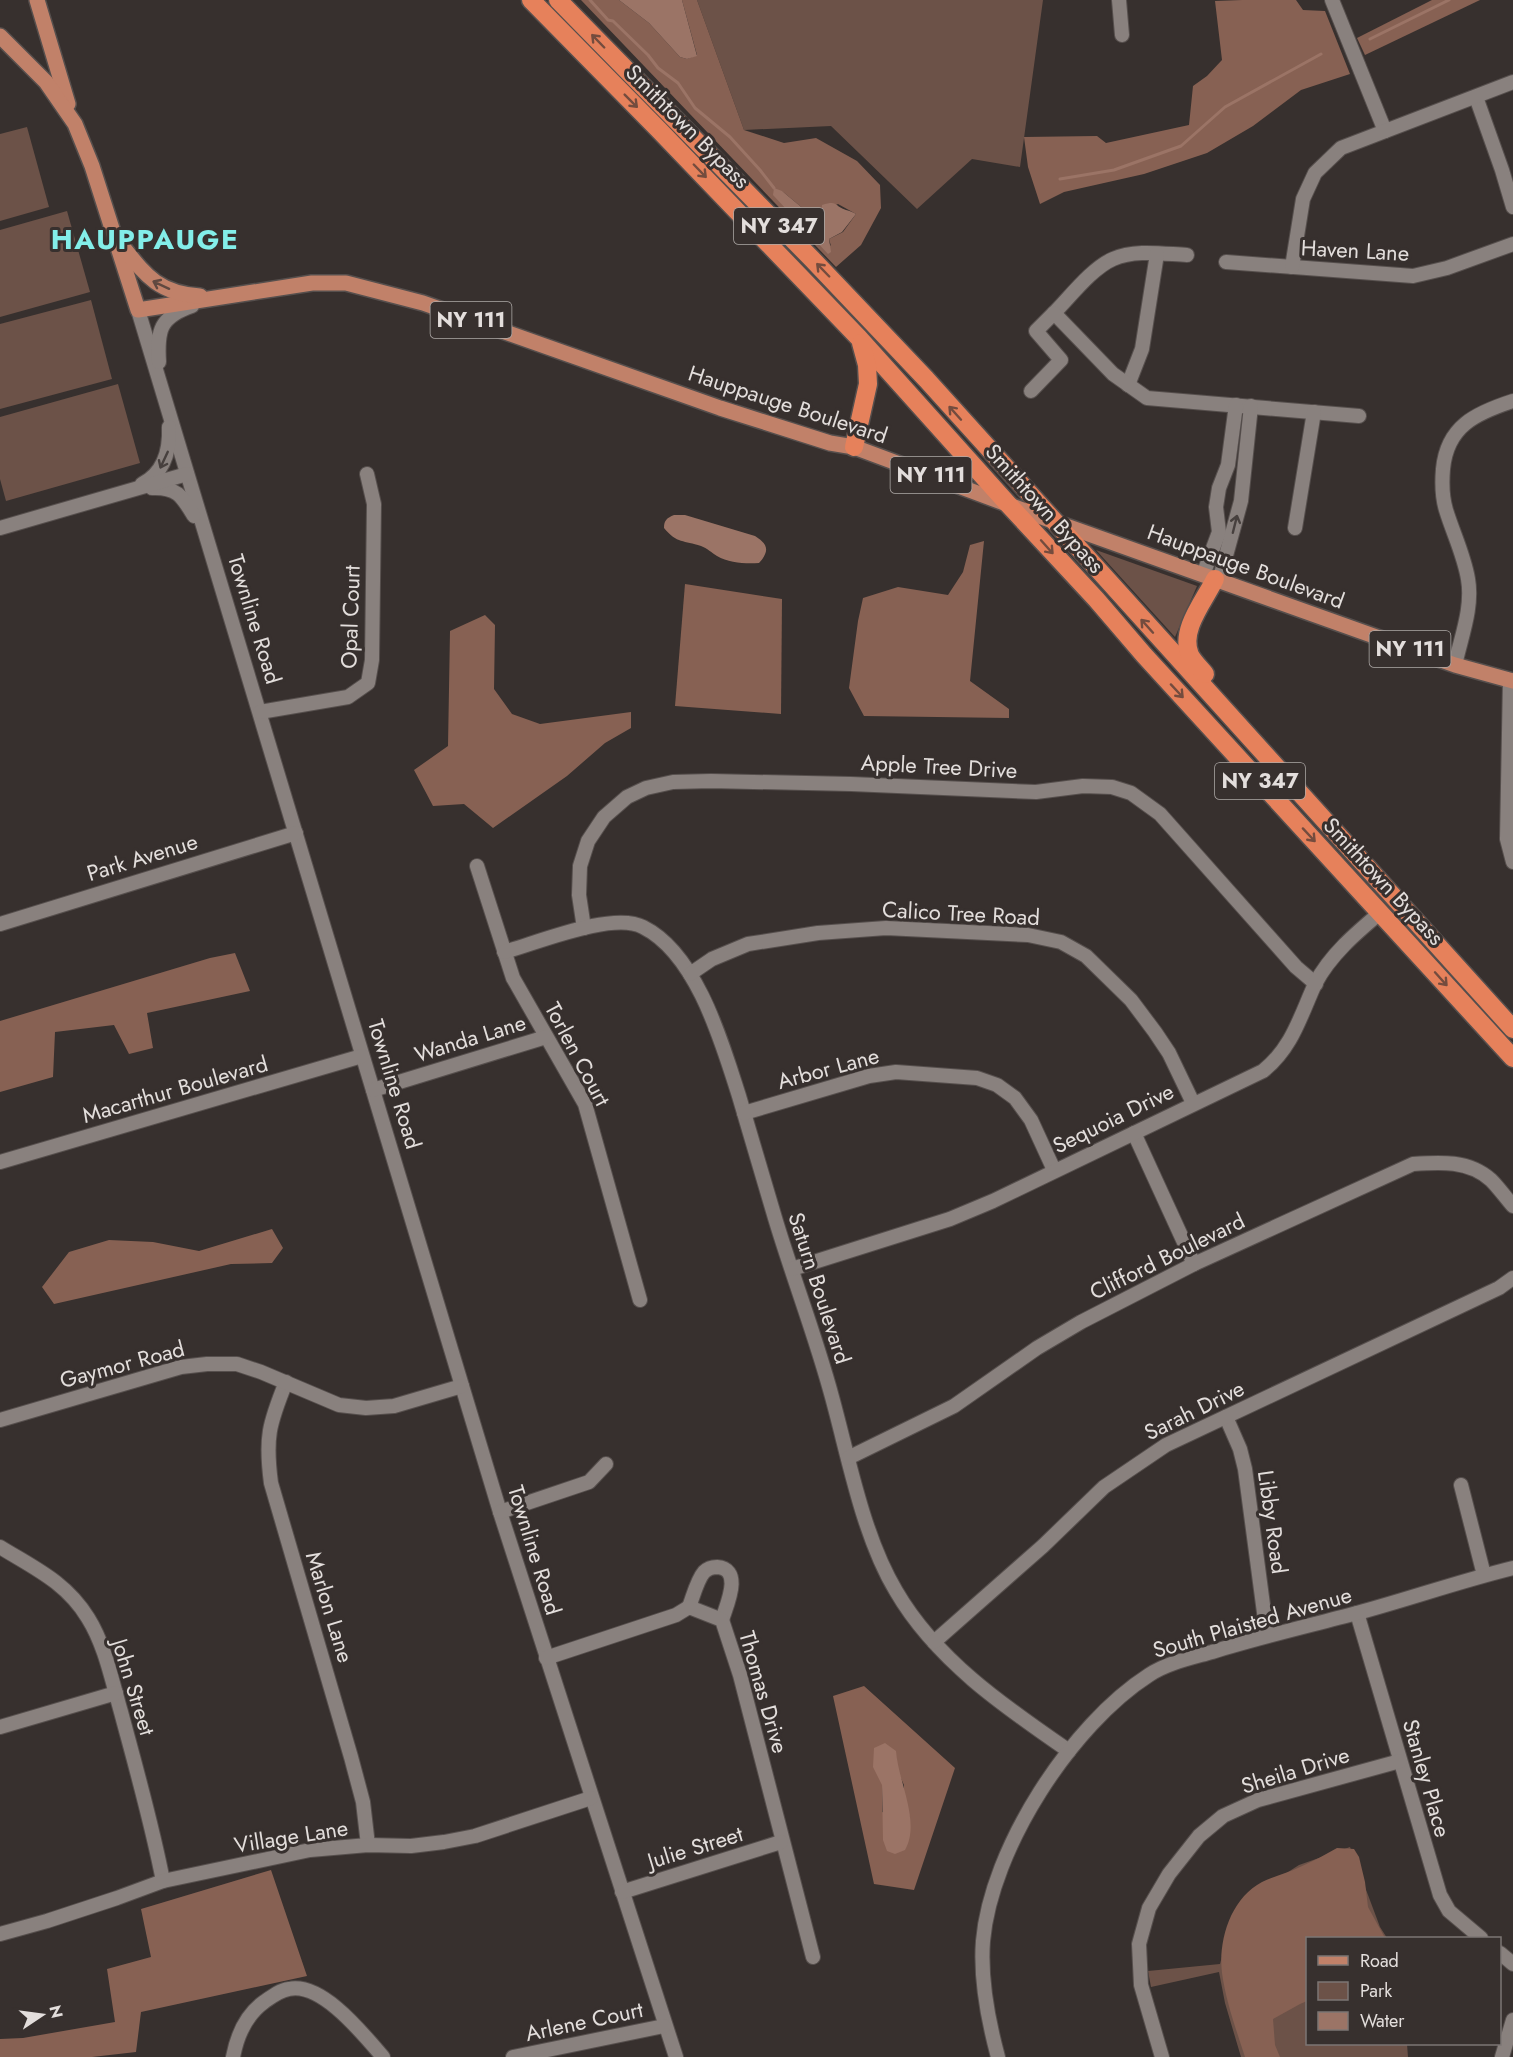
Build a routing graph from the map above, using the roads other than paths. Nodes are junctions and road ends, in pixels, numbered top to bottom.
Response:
1 (37, 0) edge
2 (531, 0) edge
3 (558, 0) edge
4 (1119, 0) edge
5 (1332, 0) edge
6 (1122, 35) dead end
7 (0, 36) edge
8 (54, 57) junction
9 (42, 77) junction
10 (1513, 82) edge
11 (1476, 96) junction
12 (75, 124) junction
13 (1384, 131) junction
14 (1513, 207) edge
15 (112, 232) junction
16 (1513, 244) edge
17 (1157, 254) junction
18 (1187, 255) dead end
19 (1226, 262) dead end
20 (1292, 267) junction
21 (218, 298) junction
22 (138, 310) junction
23 (1054, 313) junction
24 (860, 338) junction
25 (160, 379) junction
26 (1128, 385) junction
27 (1031, 391) dead end
28 (1513, 401) edge
29 (1236, 405) junction
30 (1251, 406) junction
31 (1314, 412) junction
32 (169, 413) junction
33 (1359, 416) dead end
34 (854, 447) junction
35 (187, 474) junction
36 (367, 474) dead end
37 (1222, 480) junction
38 (1242, 485) junction
39 (129, 491) junction
40 (1007, 503) junction
41 (1055, 522) junction
42 (0, 528) edge
43 (1294, 528) dead end
44 (205, 532) junction
45 (1212, 578) junction
46 (1455, 665) junction
47 (1512, 681) edge
48 (260, 712) junction
49 (1243, 731) junction
50 (296, 832) junction
51 (1513, 862) edge
52 (477, 866) dead end
53 (1381, 912) junction
54 (0, 924) edge
55 (584, 928) junction
56 (504, 952) junction
57 (690, 974) junction
58 (1316, 984) junction
59 (1513, 1029) edge
60 (546, 1036) junction
61 (362, 1056) junction
62 (1513, 1058) edge
63 (373, 1090) junction
64 (1193, 1103) junction
65 (744, 1113) junction
66 (1134, 1134) junction
67 (0, 1162) edge
68 (1054, 1170) junction
69 (1513, 1206) edge
70 (1194, 1264) junction
71 (792, 1269) junction
72 (1513, 1278) edge
73 (640, 1300) dead end
74 (286, 1382) junction
75 (462, 1386) junction
76 (1226, 1418) junction
77 (0, 1420) edge
78 (848, 1458) junction
79 (606, 1464) dead end
80 (1461, 1485) dead end
81 (500, 1512) junction
82 (0, 1547) edge
83 (1513, 1568) edge
84 (1484, 1575) junction
85 (689, 1607) junction
86 (1357, 1613) junction
87 (722, 1620) junction
88 (1267, 1635) junction
89 (934, 1642) junction
90 (546, 1658) junction
91 (116, 1693) junction
92 (0, 1727) edge
93 (1069, 1751) junction
94 (1400, 1761) junction
95 (591, 1798) junction
96 (782, 1842) junction
97 (368, 1845) junction
98 (163, 1881) junction
99 (622, 1892) junction
100 (0, 1934) edge
101 (1480, 1937) edge
102 (1501, 1954) edge
103 (813, 1957) dead end
104 (1513, 1964) edge
105 (1513, 2020) edge
106 (664, 2025) junction
107 (233, 2057) edge
108 (383, 2057) edge
109 (513, 2057) edge
110 (676, 2057) edge
111 (998, 2057) edge
112 (1162, 2057) edge
113 (1502, 2057) edge

1 - 8 main road, Townline Road
2 -> 24 highway, Smithtown Bypass / NY 347
41 -> 3 highway, Smithtown Bypass / NY 347
4 - 6 street
5 - 13 street
7 - 9 main road, NY 111
8 - 9 main road
8 - 12 main road, Townline Road
9 - 12 main road, Townline Road / NY 111
10 - 11 street
11 - 13 street
11 - 14 street
12 - 15 main road, Townline Road / NY 111
13 - 20 street
21 -> 15 main road, NY 111
15 - 22 main road, Townline Road / NY 111
16 - 20 street, Haven Lane
17 - 18 street
17 - 23 street
17 - 26 street
19 - 20 street, Haven Lane
21 - 22 main road, Hauppauge Boulevard / NY 111
21 - 25 street
21 - 34 main road, Hauppauge Boulevard / NY 111
22 - 25 street, Townline Road
23 - 26 street
23 - 27 street
24 - 34 highway
24 - 40 highway, Smithtown Bypass / NY 347
25 - 32 street, Townline Road
26 - 29 street
28 - 46 street
29 - 30 street
29 - 37 street
30 - 31 street
30 - 38 street
31 - 33 street
31 - 43 street
32 - 35 street, Townline Road
32 -> 39 street
34 - 40 main road, Hauppauge Boulevard / NY 111
35 - 39 street
35 - 44 street, Townline Road
36 - 48 street, Opal Court
37 - 38 street
37 - 45 street
45 -> 38 street
39 - 42 street
39 - 44 street
40 - 41 main road, Hauppauge Boulevard / NY 111
40 -> 53 highway, Smithtown Bypass / NY 347
41 - 45 main road, Hauppauge Boulevard / NY 111
49 -> 41 highway, Smithtown Bypass / NY 347
44 - 48 street, Townline Road
45 - 46 main road, Hauppauge Boulevard / NY 111
45 - 49 highway
46 - 47 main road, Hauppauge Boulevard / NY 111
47 - 51 street
48 - 50 street, Townline Road
49 - 59 highway, Smithtown Bypass / NY 347
50 - 54 street, Park Avenue
50 - 61 street, Townline Road
52 - 56 street, Torlen Court
53 - 58 street, Sequoia Drive
53 -> 62 highway, Smithtown Bypass / NY 347
55 - 56 street, Saturn Boulevard
55 - 57 street, Saturn Boulevard
55 - 58 street, Apple Tree Drive
56 - 60 street, Torlen Court
57 - 64 street, Calico Tree Road
57 - 65 street, Saturn Boulevard
58 - 64 street, Sequoia Drive
60 - 63 street, Wanda Lane
60 - 73 street, Torlen Court
61 - 63 street, Townline Road
61 - 67 street, Macarthur Boulevard
63 - 75 street, Townline Road
64 - 66 street, Sequoia Drive
65 - 68 street, Arbor Lane
65 - 71 street, Saturn Boulevard
66 - 68 street, Sequoia Drive
66 - 70 street
68 - 71 street, Sequoia Drive
69 - 70 street, Clifford Boulevard
70 - 78 street, Clifford Boulevard
71 - 78 street, Saturn Boulevard
72 - 76 street, Sarah Drive
74 - 75 street, Gaymor Road
74 - 77 street, Gaymor Road
74 - 97 street, Marlon Lane
75 - 81 street, Townline Road
76 - 88 street, Libby Road
76 - 89 street, Sarah Drive
78 - 89 street, Saturn Boulevard
79 - 81 street
80 - 84 street
81 - 90 street, Townline Road
82 - 91 street, John Street
83 - 84 street, South Plaisted Avenue
84 - 86 street, South Plaisted Avenue
85 - 87 street, Thomas Drive
85 - 87 street
85 - 90 street
86 - 88 street, South Plaisted Avenue
86 - 94 street, Stanley Place
87 - 96 street, Thomas Drive
88 - 93 street, South Plaisted Avenue
89 - 93 street, Saturn Boulevard
90 - 95 street, Townline Road
91 - 92 street
91 - 98 street, John Street
93 - 111 street, South Plaisted Avenue
94 - 101 street, Stanley Place
94 - 112 street, Sheila Drive
95 - 97 street, Village Lane
95 - 99 street, Townline Road
96 - 99 street, Julie Street
96 - 103 street, Thomas Drive
97 - 98 street, Village Lane
98 - 100 street, Village Lane
99 - 106 street, Townline Road
102 - 104 street
105 - 113 street
106 - 109 street, Arlene Court
106 - 110 street, Townline Road
107 - 108 street

